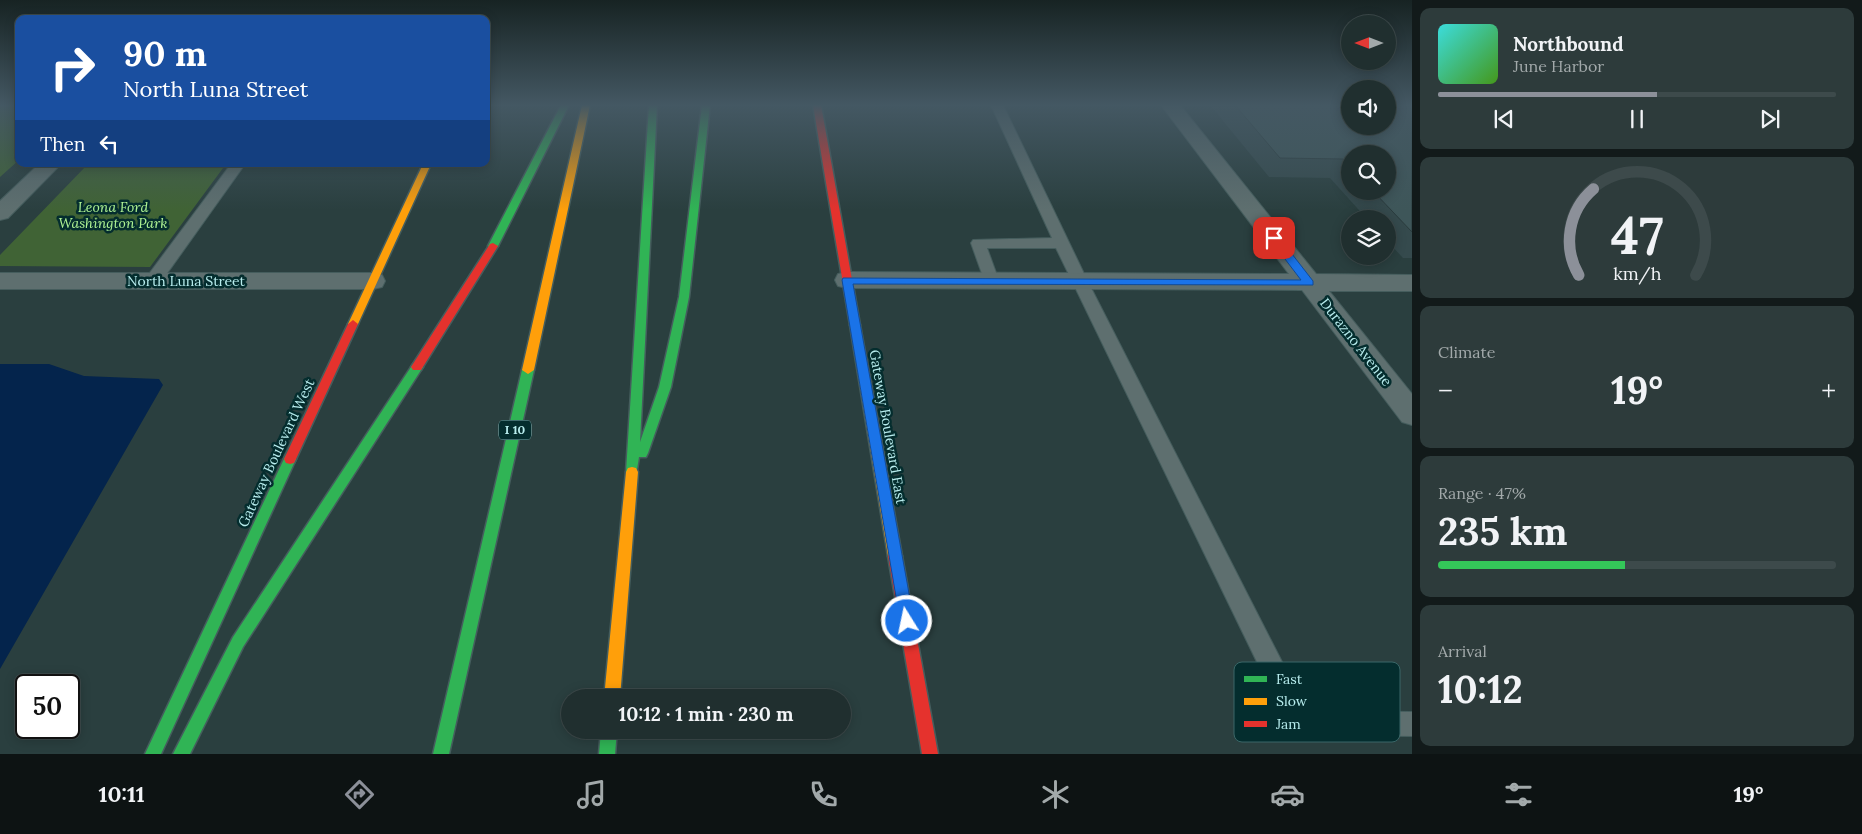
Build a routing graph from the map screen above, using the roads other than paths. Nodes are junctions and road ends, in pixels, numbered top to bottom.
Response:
1 (547, 140) edge
2 (579, 140) edge
3 (651, 140) edge
4 (702, 140) edge
5 (823, 140) edge
6 (1013, 140) edge
7 (1197, 140) edge
8 (48, 167) edge
9 (236, 167) edge
10 (426, 167) edge
11 (0, 213) edge
12 (1062, 244) junction
13 (847, 280) junction
14 (0, 281) edge
15 (373, 281) junction
16 (991, 281) junction
17 (152, 282) junction
18 (1080, 282) junction
19 (1309, 283) junction
20 (1412, 283) edge
21 (1412, 414) edge
22 (631, 486) junction
23 (1270, 662) edge
24 (613, 689) edge
25 (608, 739) edge
26 (152, 754) edge
27 (181, 754) edge
28 (441, 754) edge
29 (607, 754) edge
30 (930, 754) edge

1 - 27 main road
2 - 28 main road, I 10
3 - 22 main road
4 - 22 main road
5 - 13 main road, Gateway Boulevard East
6 - 12 lane
7 - 19 street, Durazno Avenue
8 - 11 street
9 - 17 lane
10 - 15 main road, Gateway Boulevard West
12 - 16 lane
12 - 18 lane
13 - 16 street
13 - 30 main road, Gateway Boulevard East
14 - 17 street, North Luna Street
15 - 17 street, North Luna Street
15 - 26 main road, Gateway Boulevard West
16 - 18 street
18 - 19 street
18 - 23 lane
19 - 20 street
19 - 21 street, Durazno Avenue
22 - 24 main road
25 - 29 main road

